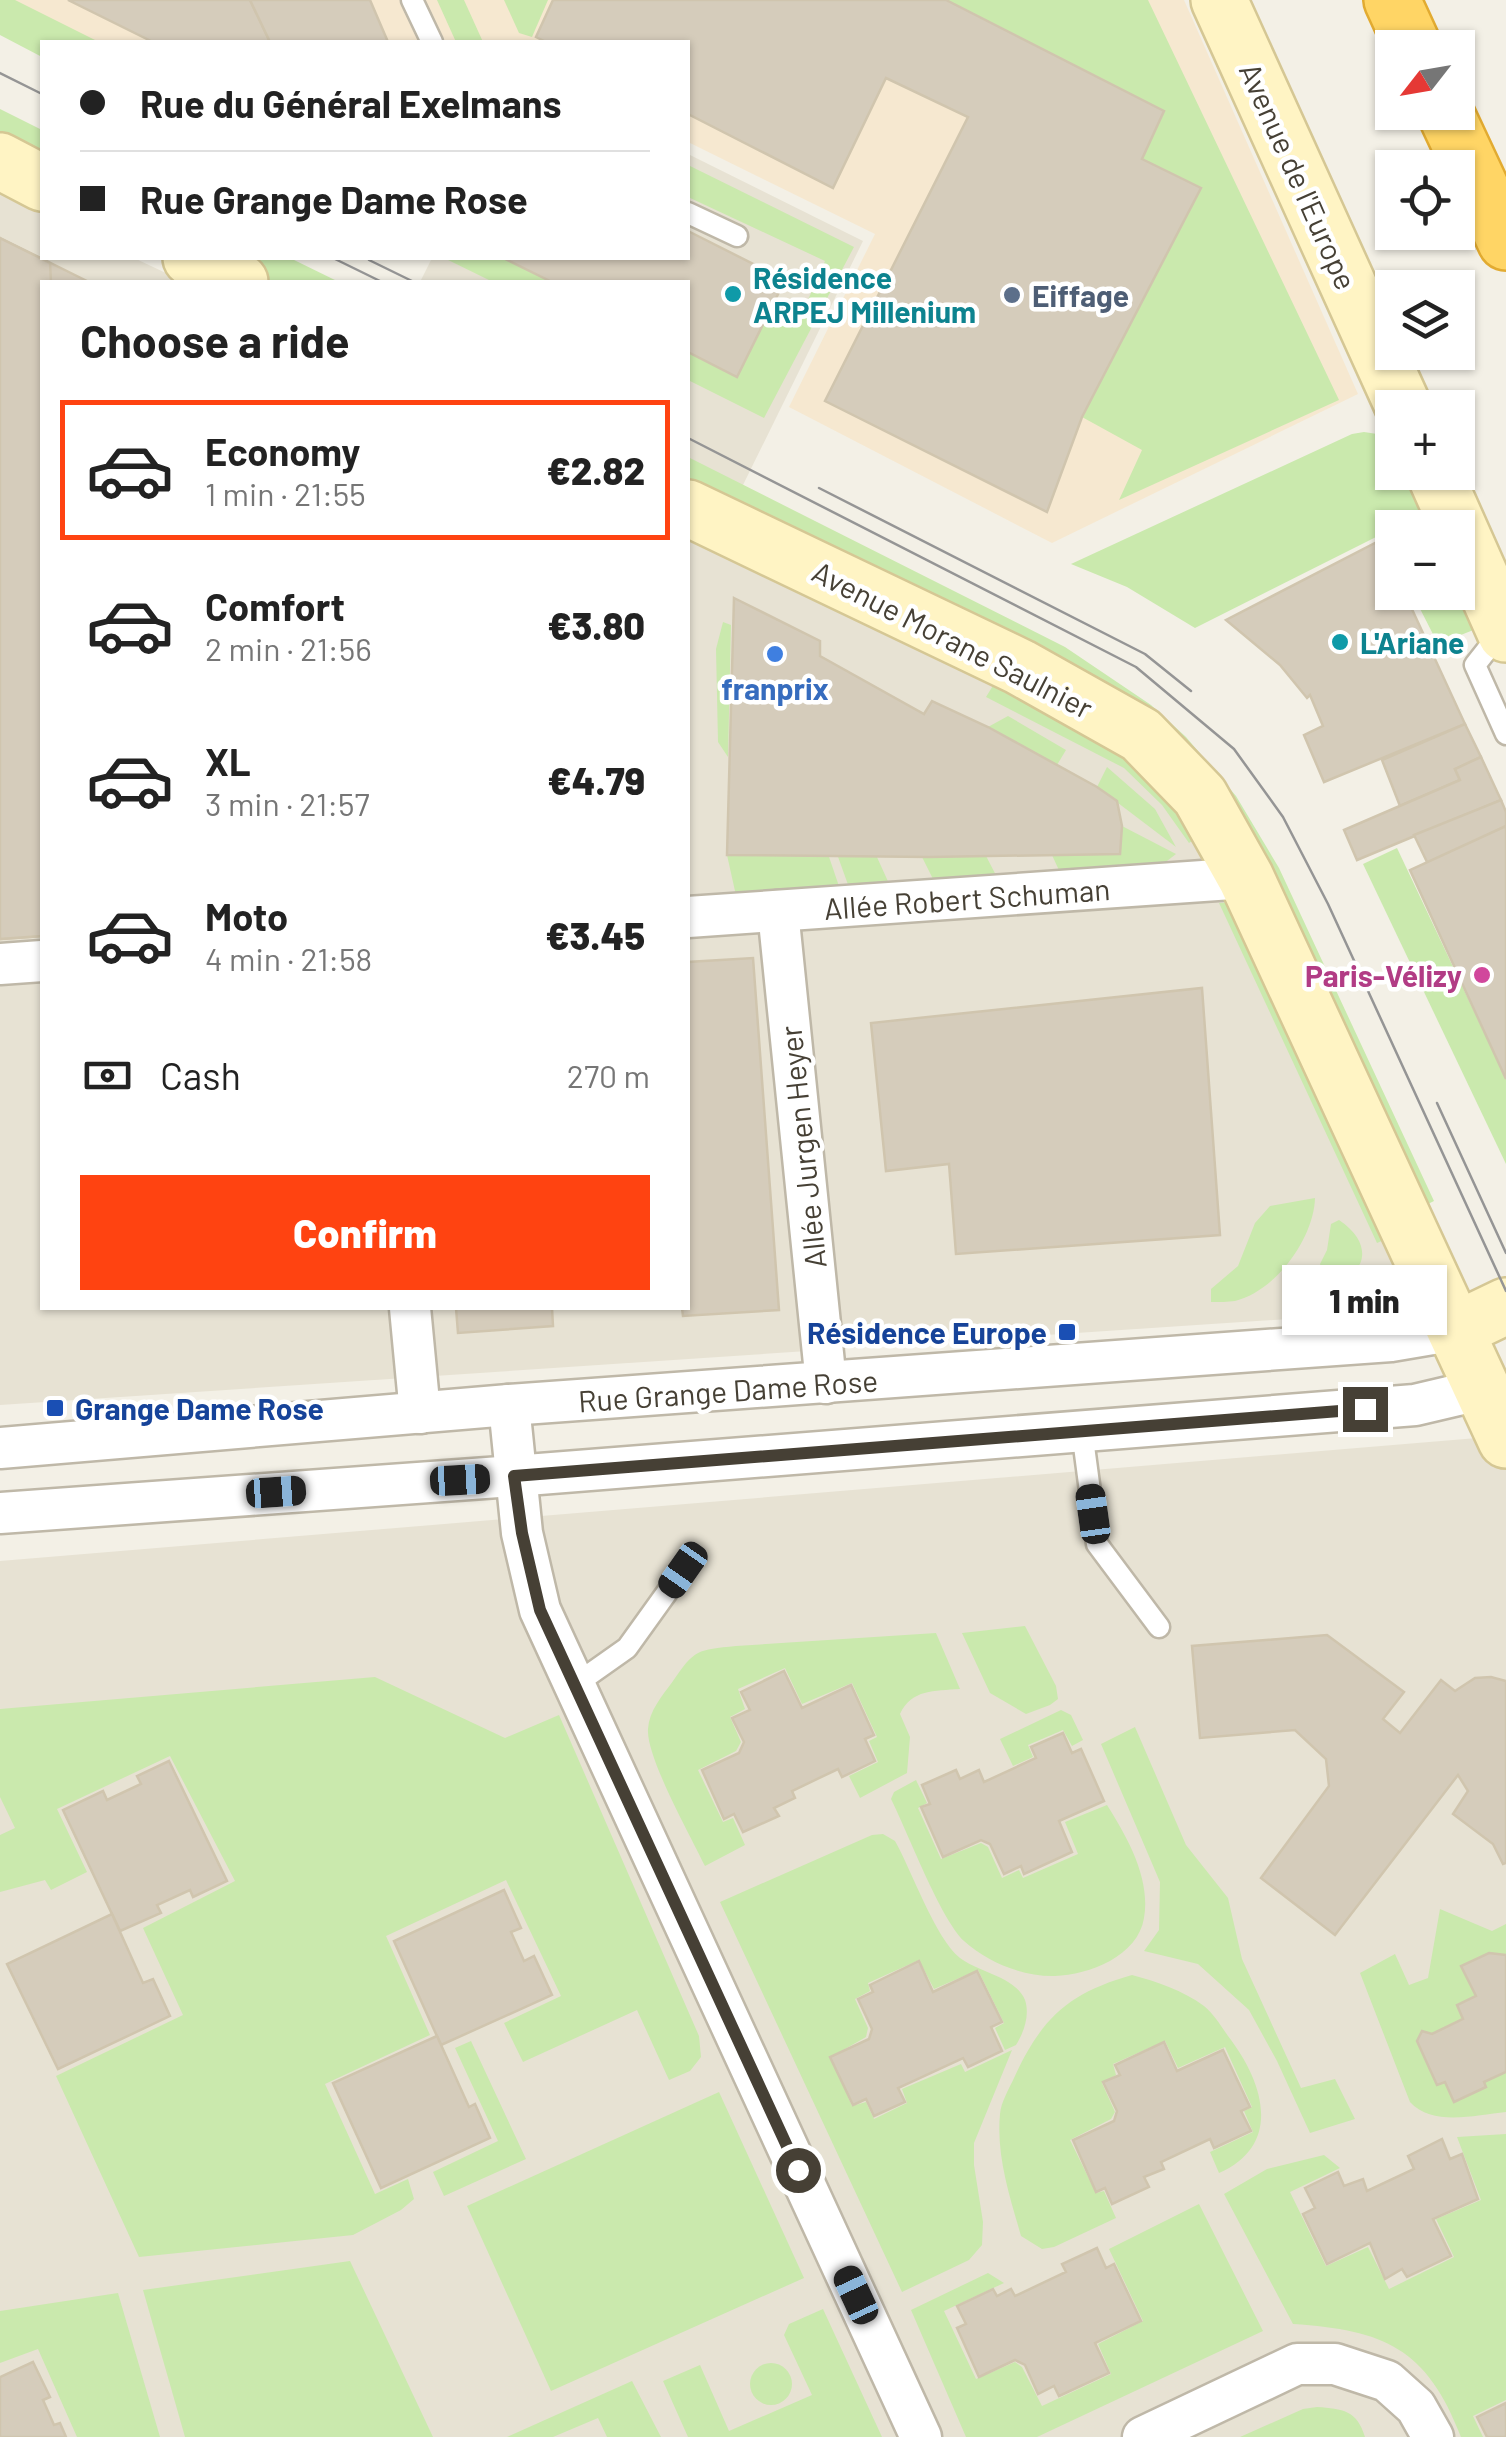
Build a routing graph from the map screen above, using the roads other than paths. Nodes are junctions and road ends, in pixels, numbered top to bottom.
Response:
1 (412, 0) edge
2 (1392, 0) edge
3 (1219, 1) edge
4 (1406, 30) edge
5 (431, 40) edge
6 (1453, 130) edge
7 (0, 161) edge
8 (40, 181) edge
9 (690, 213) edge
10 (737, 236) dead end
11 (1506, 242) edge
12 (195, 260) edge
13 (236, 280) edge
14 (1396, 390) edge
15 (1442, 490) edge
16 (690, 509) edge
17 (1505, 632) edge
18 (1506, 734) edge
19 (1246, 878) junction
20 (778, 911) junction
21 (690, 917) edge
22 (40, 961) edge
23 (0, 964) edge
24 (1506, 1306) edge
25 (410, 1310) edge
26 (1456, 1330) junction
27 (826, 1383) junction
28 (1494, 1384) edge
29 (510, 1406) junction
30 (420, 1413) junction
31 (1082, 1431) junction
32 (1506, 1440) edge
33 (0, 1448) edge
34 (514, 1476) junction
35 (0, 1513) edge
36 (683, 1570) dead end
37 (1159, 1627) dead end
38 (576, 1684) junction
39 (921, 2437) edge
40 (1143, 2437) edge
41 (1433, 2437) edge

1 - 5 lane
2 - 4 highway
3 - 14 main road, Avenue de l'Europe
6 - 11 highway
7 - 8 main road
9 - 10 lane
12 - 13 main road
15 - 17 main road
16 - 19 main road, Avenue Morane Saulnier
17 - 18 lane
19 - 20 street, Allée Robert Schuman
19 - 26 main road
20 - 21 street, Allée Robert Schuman
20 - 27 street, Allée Jurgen Heyer
22 - 23 street
24 - 26 main road
25 - 30 street
26 - 27 street, Rue Grange Dame Rose
26 - 28 main road
27 - 29 street, Rue Grange Dame Rose
28 - 31 street
28 - 32 main road
29 - 30 street, Rue Grange Dame Rose
29 - 34 street
30 - 33 street, Rue Grange Dame Rose
31 - 34 street
31 - 37 lane
34 - 35 street
34 - 38 street
36 - 38 lane
38 - 39 street
40 - 41 street

